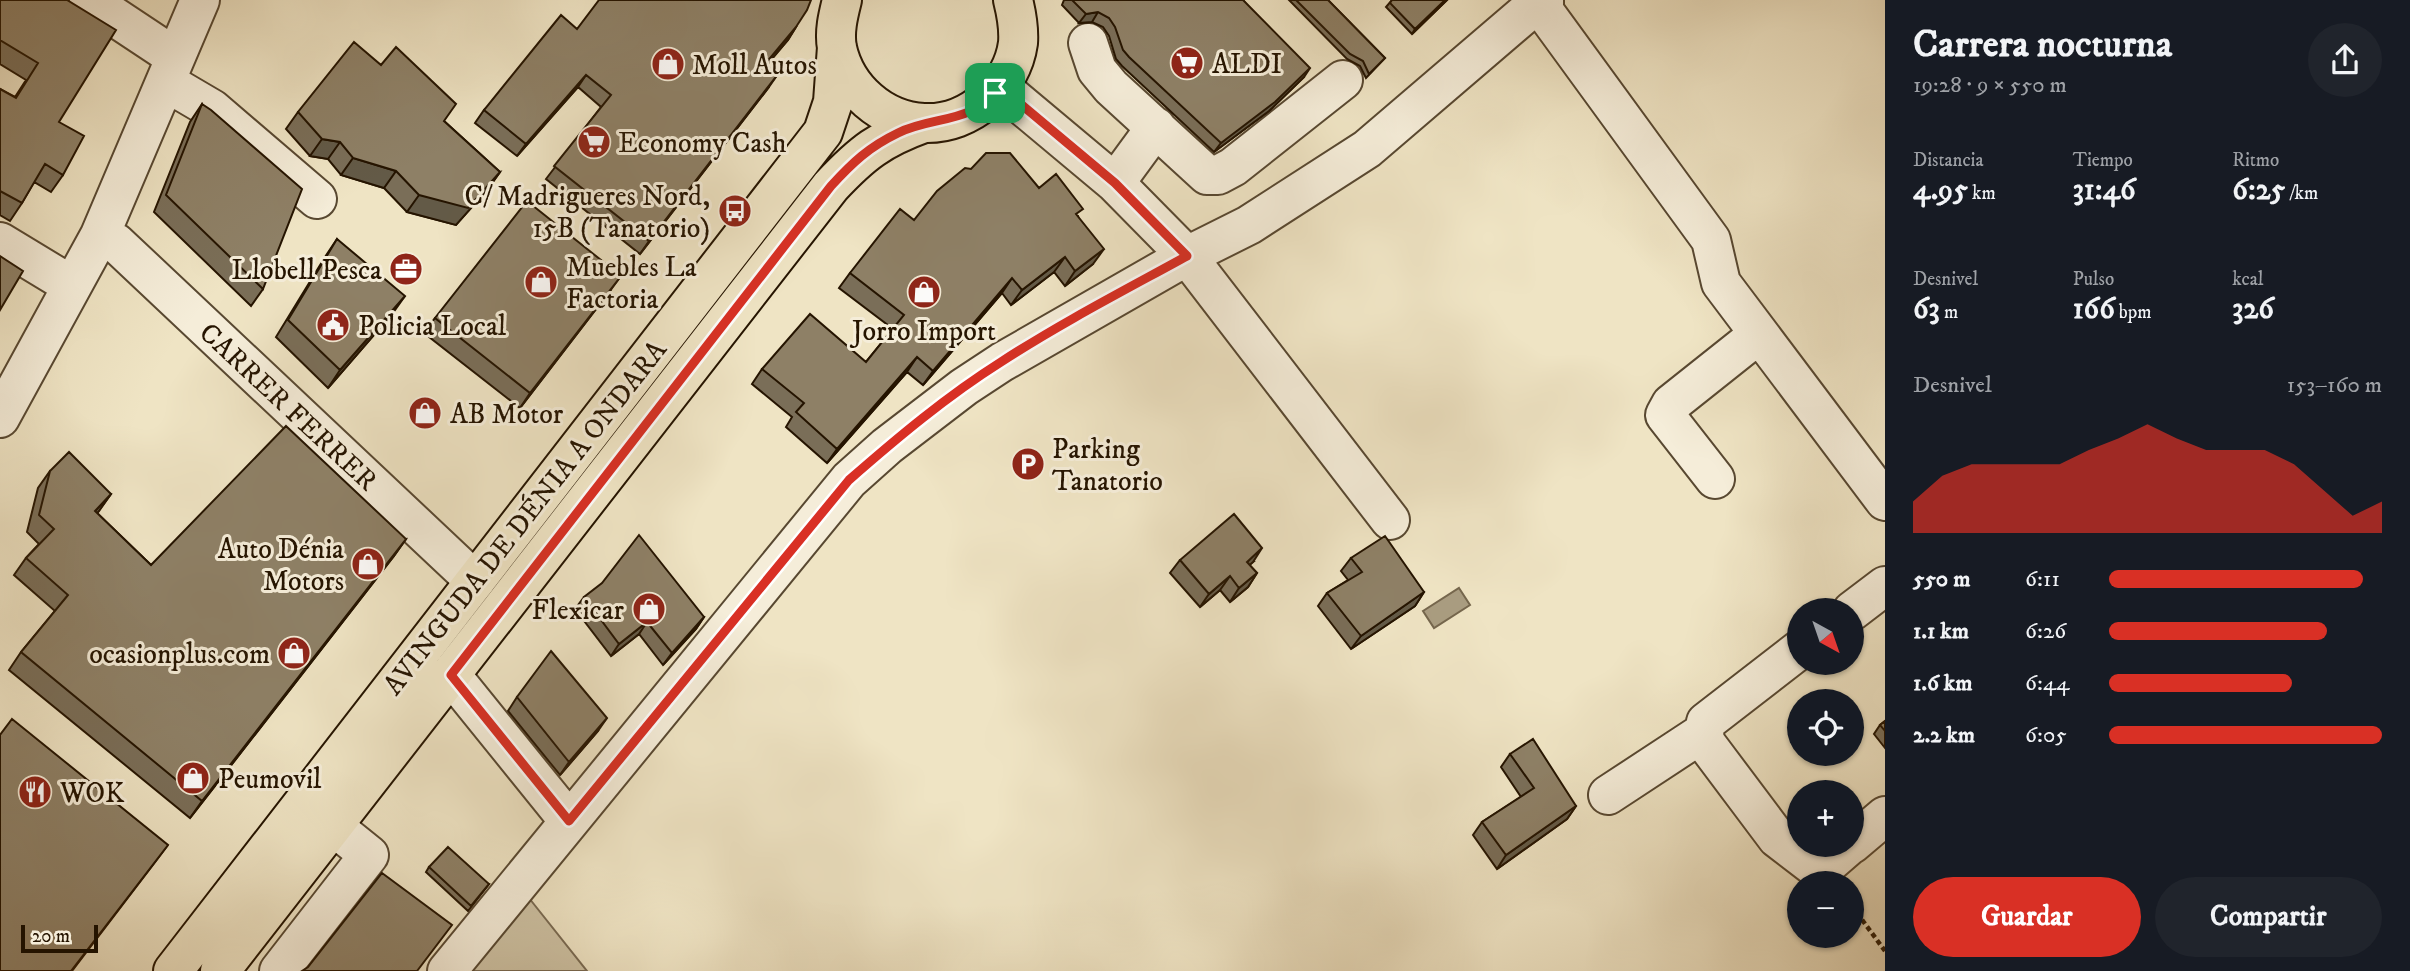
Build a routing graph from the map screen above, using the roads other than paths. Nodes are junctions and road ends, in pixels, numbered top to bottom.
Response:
1 (89, 0) edge
2 (201, 0) edge
3 (842, 0) edge
4 (1014, 0) edge
5 (1543, 0) edge
6 (1088, 43) dead end
7 (837, 47) junction
8 (171, 69) junction
9 (1343, 80) dead end
10 (999, 86) junction
11 (924, 123) junction
12 (1156, 127) junction
13 (1115, 183) junction
14 (317, 199) dead end
15 (100, 235) junction
16 (0, 242) edge
17 (1187, 256) junction
18 (71, 285) junction
19 (1759, 334) junction
20 (0, 418) edge
21 (1715, 479) dead end
22 (1885, 501) edge
23 (1390, 520) dead end
24 (475, 581) junction
25 (1885, 586) edge
26 (1864, 602) edge
27 (1787, 659) edge
28 (451, 675) junction
29 (1704, 732) junction
30 (1608, 795) dead end
31 (1885, 816) edge
32 (569, 821) junction
33 (333, 826) junction
34 (1864, 834) edge
35 (1787, 846) edge
36 (1802, 857) edge
37 (1837, 857) edge
38 (173, 971) edge
39 (220, 971) edge
40 (278, 971) edge
41 (447, 971) edge

1 - 8 street
2 - 8 street
3 - 7 main road, AVINGUDA DE DÉNIA A ONDARA
4 - 10 main road
5 - 17 street
5 - 19 street
6 - 12 street
7 - 11 main road
7 - 24 main road, AVINGUDA DE DÉNIA A ONDARA
8 - 14 street
8 - 15 street
9 - 12 street
10 - 11 main road
10 - 13 street
11 - 28 main road, AVINGUDA DE DÉNIA A ONDARA
12 - 13 street
13 - 17 street
15 - 18 street
15 - 24 street, CARRER FERRER
16 - 18 street
17 - 23 street
17 - 32 street
18 - 20 street
19 - 21 street
19 - 22 street
24 - 38 main road, AVINGUDA DE DÉNIA A ONDARA
25 - 26 street
27 - 29 street
28 - 32 street
28 - 33 main road, AVINGUDA DE DÉNIA A ONDARA
29 - 30 street
29 - 35 street
31 - 34 street
32 - 41 street
33 - 39 main road, AVINGUDA DE DÉNIA A ONDARA
33 - 40 street
36 - 37 street

